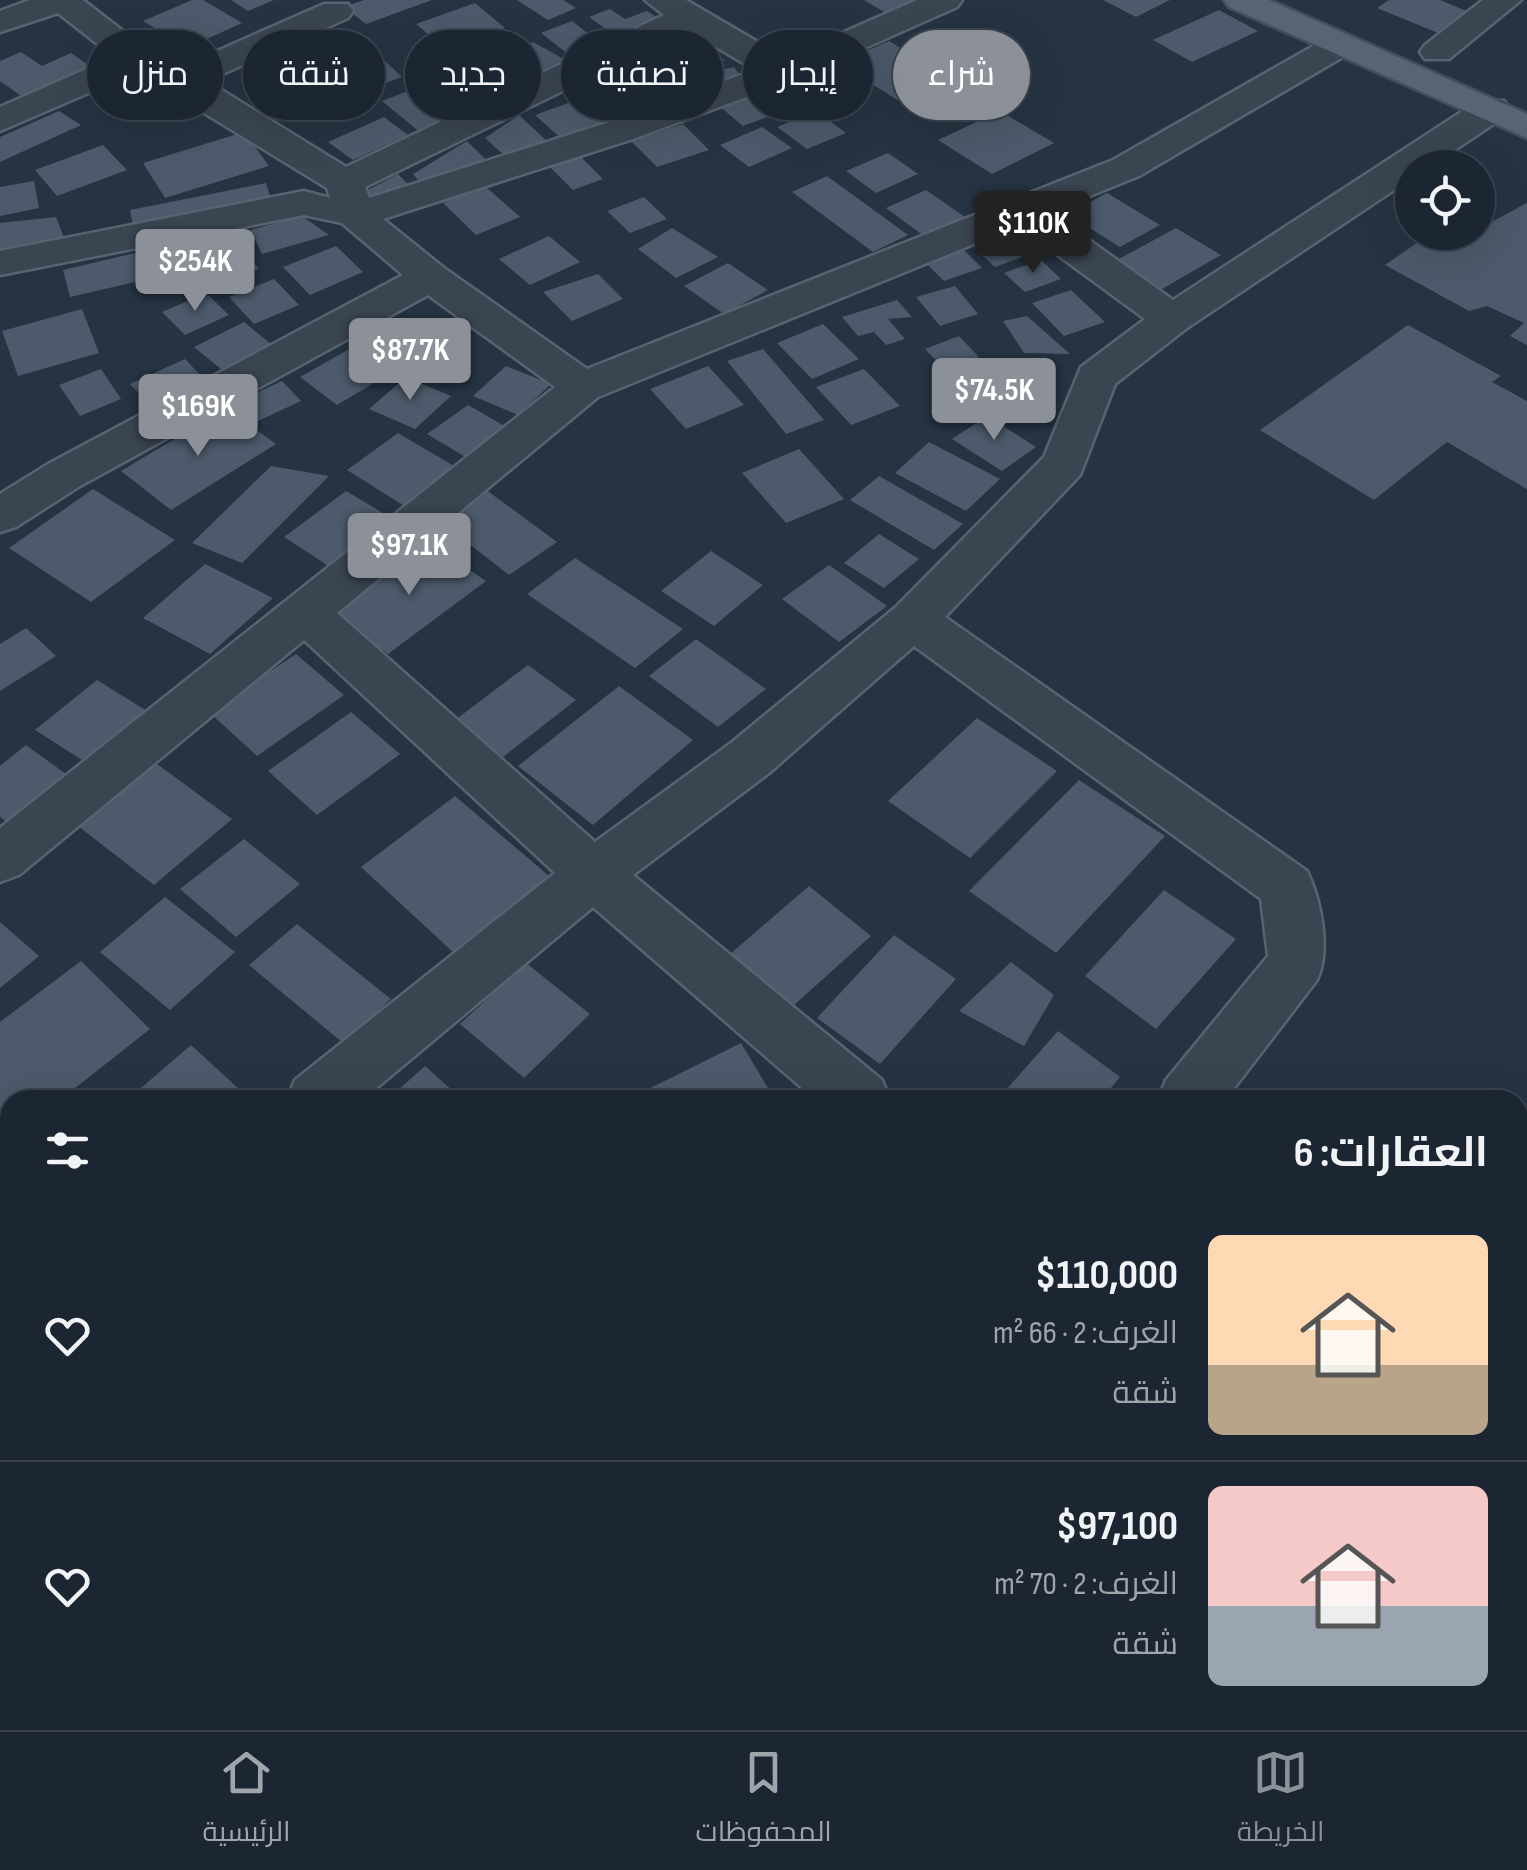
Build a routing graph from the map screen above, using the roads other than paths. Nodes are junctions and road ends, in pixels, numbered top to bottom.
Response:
1 (318, 0) edge
2 (945, 0) edge
3 (1240, 0) edge
4 (1314, 0) edge
5 (1510, 5) edge
6 (674, 9) edge
7 (0, 22) edge
8 (101, 30) edge
9 (873, 32) edge
10 (1341, 44) junction
11 (743, 49) edge
12 (1437, 52) junction
13 (223, 61) edge
14 (87, 82) edge
15 (743, 86) edge
16 (1515, 109) edge
17 (223, 110) edge
18 (0, 120) edge
19 (350, 198) junction
20 (1020, 209) junction
21 (0, 263) edge
22 (430, 277) junction
23 (1172, 319) junction
24 (583, 388) junction
25 (0, 516) edge
26 (304, 611) junction
27 (913, 620) junction
28 (0, 859) edge
29 (593, 874) junction
30 (328, 1090) edge
31 (848, 1090) edge
32 (1196, 1090) edge

1 - 13 street
2 - 9 street
3 - 10 main road
4 - 12 main road
5 - 12 street
6 - 11 street
6 - 19 street
7 - 8 street
10 - 16 main road
10 - 20 street
12 - 16 main road
14 - 18 street
15 - 19 street
16 - 23 street
17 - 19 street
19 - 21 street
19 - 22 street
20 - 23 street
20 - 24 street
22 - 24 street
22 - 25 street
23 - 27 street
24 - 26 street
26 - 28 street
26 - 29 street
27 - 29 street
27 - 32 street
29 - 30 street
29 - 31 street

